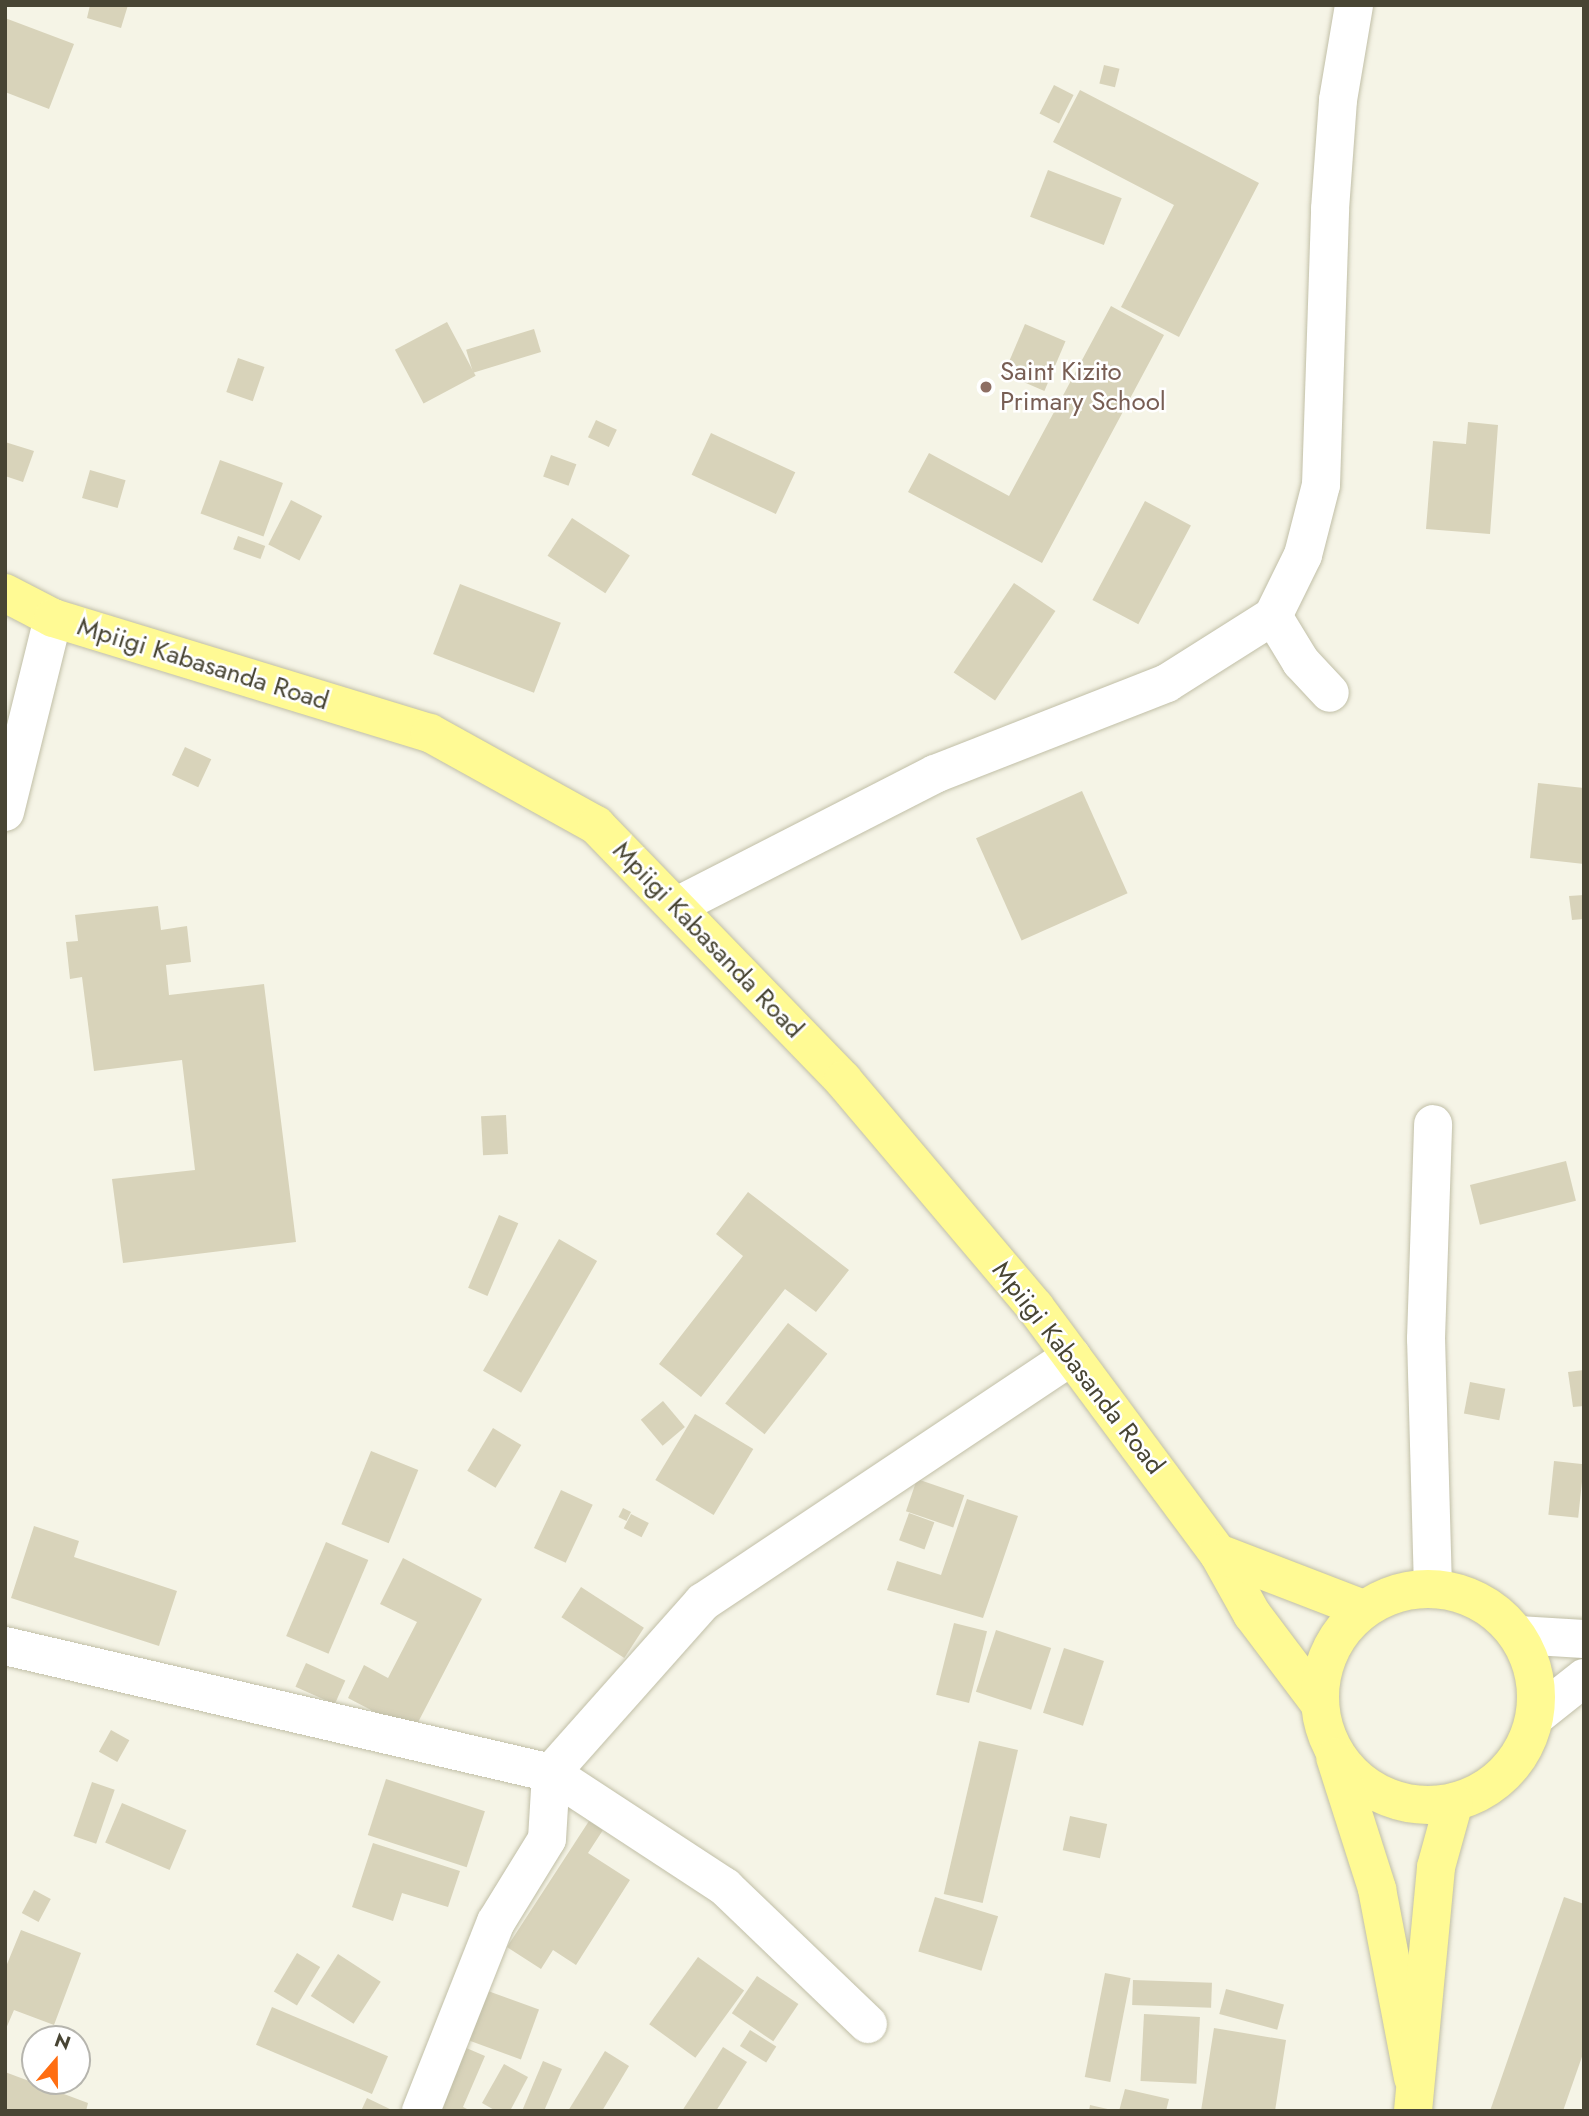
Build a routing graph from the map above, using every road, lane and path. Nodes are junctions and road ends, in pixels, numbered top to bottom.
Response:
1 (1354, 5) edge
2 (5, 593) edge
3 (1273, 616) junction
4 (52, 618) junction
5 (1329, 693) dead end
6 (5, 812) edge
7 (677, 906) junction
8 (1433, 1124) dead end
9 (1072, 1356) junction
10 (1218, 1553) junction
11 (1433, 1588) junction
12 (1363, 1609) junction
13 (1518, 1634) junction
14 (1584, 1639) edge
15 (5, 1646) edge
16 (1584, 1678) edge
17 (1319, 1703) junction
18 (1536, 1717) junction
19 (1333, 1749) junction
20 (551, 1773) junction
21 (1454, 1802) junction
22 (868, 2024) dead end
23 (1413, 2094) edge
24 (421, 2111) edge

1 - 3 street
2 - 4 main road, Mpiigi Kabasanda Road
3 - 5 street
3 - 7 street
4 - 6 street
4 - 7 main road, Mpiigi Kabasanda Road
7 - 9 main road, Mpiigi Kabasanda Road
8 - 11 street
9 - 10 main road, Mpiigi Kabasanda Road
9 - 20 street
10 - 12 main road
10 - 17 main road, Mpiigi Kabasanda Road
11 - 12 main road
11 - 13 main road
12 - 17 main road
13 - 14 street
13 - 18 main road
15 - 20 street
16 - 18 street
17 - 19 main road
18 - 21 main road
19 - 21 main road
19 - 23 main road
20 - 22 street
20 - 24 street
21 - 23 main road

